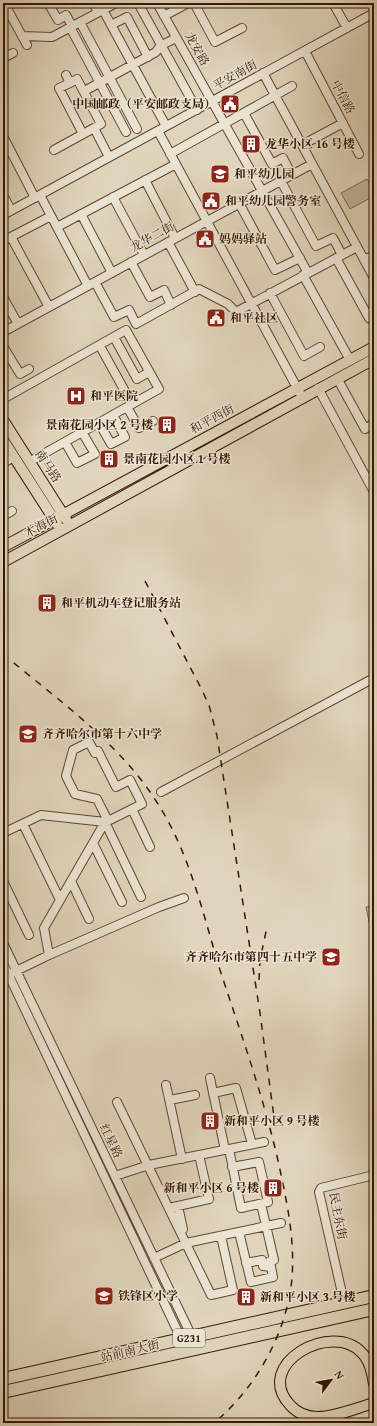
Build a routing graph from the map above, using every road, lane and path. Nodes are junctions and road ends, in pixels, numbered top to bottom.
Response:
1 (4, 3) edge
2 (48, 3) edge
3 (93, 3) edge
4 (116, 3) edge
5 (138, 3) edge
6 (157, 3) edge
7 (188, 3) edge
8 (194, 3) edge
9 (334, 3) edge
10 (100, 11) junction
11 (374, 13) edge
12 (164, 16) junction
13 (74, 25) junction
14 (111, 25) junction
15 (242, 28) dead end
16 (347, 28) junction
17 (22, 36) junction
18 (176, 38) junction
19 (27, 45) dead end
20 (162, 46) junction
21 (305, 51) junction
22 (13, 53) dead end
23 (148, 57) junction
24 (3, 58) edge
25 (133, 65) junction
26 (263, 74) junction
27 (66, 75) dead end
28 (109, 77) junction
29 (70, 83) junction
30 (100, 83) junction
31 (292, 86) dead end
32 (88, 89) dead end
33 (275, 96) junction
34 (213, 104) junction
35 (197, 110) junction
36 (244, 113) junction
37 (343, 123) junction
38 (224, 124) junction
39 (166, 126) junction
40 (94, 128) junction
41 (137, 129) dead end
42 (158, 131) junction
43 (126, 132) dead end
44 (84, 134) junction
45 (3, 136) edge
46 (302, 145) junction
47 (54, 150) dead end
48 (170, 154) junction
49 (359, 154) dead end
50 (109, 157) junction
51 (176, 164) junction
52 (312, 164) junction
53 (292, 175) junction
54 (145, 180) junction
55 (281, 180) junction
56 (262, 191) junction
57 (3, 195) edge
58 (37, 196) junction
59 (113, 197) junction
60 (240, 203) junction
61 (11, 210) junction
62 (81, 214) junction
63 (3, 215) edge
64 (51, 216) junction
65 (207, 221) junction
66 (57, 227) junction
67 (12, 237) junction
68 (172, 240) junction
69 (3, 241) edge
70 (357, 247) junction
71 (144, 255) junction
72 (374, 255) edge
73 (339, 256) junction
74 (300, 258) junction
75 (364, 260) junction
76 (132, 262) junction
77 (112, 273) junction
78 (306, 274) junction
79 (374, 278) edge
80 (91, 284) junction
81 (194, 292) junction
82 (270, 294) junction
83 (3, 297) edge
84 (171, 304) junction
85 (251, 304) junction
86 (49, 307) junction
87 (374, 316) edge
88 (18, 324) junction
89 (3, 332) edge
90 (114, 337) junction
91 (3, 346) edge
92 (320, 347) dead end
93 (374, 347) edge
94 (101, 348) dead end
95 (374, 358) edge
96 (350, 360) junction
97 (28, 369) dead end
98 (150, 372) junction
99 (337, 378) junction
100 (318, 388) junction
101 (299, 393) junction
102 (3, 399) edge
103 (130, 405) junction
104 (112, 415) junction
105 (3, 420) edge
106 (153, 421) dead end
107 (99, 422) junction
108 (374, 424) edge
109 (82, 432) junction
110 (3, 440) edge
111 (65, 442) junction
112 (14, 457) junction
113 (30, 462) junction
114 (3, 463) edge
115 (374, 492) edge
116 (12, 511) dead end
117 (63, 514) junction
118 (3, 516) edge
119 (53, 519) junction
120 (65, 528) junction
121 (3, 547) edge
122 (3, 562) edge
123 (374, 678) edge
124 (161, 792) dead end
125 (132, 809) junction
126 (106, 821) junction
127 (23, 824) junction
128 (3, 833) edge
129 (92, 843) junction
130 (150, 847) dead end
131 (3, 881) edge
132 (71, 881) junction
133 (141, 897) dead end
134 (184, 898) dead end
135 (60, 900) junction
136 (122, 902) dead end
137 (89, 918) dead end
138 (30, 935) dead end
139 (4, 948) edge
140 (49, 955) junction
141 (3, 963) edge
142 (16, 971) junction
143 (8, 975) junction
144 (210, 1078) dead end
145 (166, 1085) dead end
146 (213, 1092) junction
147 (195, 1095) dead end
148 (170, 1100) junction
149 (117, 1102) dead end
150 (264, 1142) dead end
151 (252, 1144) junction
152 (227, 1150) junction
153 (199, 1155) junction
154 (182, 1159) junction
155 (149, 1165) junction
156 (232, 1167) junction
157 (374, 1175) edge
158 (115, 1176) junction
159 (261, 1204) junction
160 (178, 1206) junction
161 (169, 1208) junction
162 (281, 1223) dead end
163 (266, 1226) junction
164 (239, 1232) junction
165 (221, 1236) junction
166 (186, 1243) junction
167 (154, 1258) junction
168 (246, 1263) junction
169 (271, 1267) junction
170 (374, 1296) edge
171 (344, 1302) junction
172 (374, 1309) edge
173 (187, 1338) junction
174 (192, 1350) junction
175 (3, 1379) edge
176 (374, 1384) edge
177 (3, 1392) edge
178 (374, 1404) edge

1 - 17 street
2 - 13 street
3 - 10 street
4 - 10 street
5 - 20 street
6 - 12 street, 龙安路
7 - 12 street
8 - 15 street
9 - 16 street
10 - 13 street
10 - 14 street
11 - 16 street, 平安南街
12 - 18 street, 龙安路
13 - 17 street
13 - 28 street
13 - 30 street
14 - 23 street
14 - 25 street
16 - 21 street, 平安南街
17 - 19 street
18 - 20 street
18 - 34 street, 龙安路
20 - 23 street
20 - 35 street
21 - 26 street, 平安南街
21 - 37 street, 中信路
22 - 24 street
23 - 25 street
25 - 28 street
25 - 39 street
26 - 33 street
26 - 34 street, 平安南街
27 - 29 street
28 - 30 street
28 - 41 street
29 - 40 street
29 - 44 street
30 - 32 street
30 - 43 street
31 - 33 street
33 - 36 street
33 - 46 street
34 - 35 street, 平安南街
34 - 38 street, 龙安路
35 - 39 street, 平安南街
36 - 38 street
36 - 53 street
37 - 46 street
37 - 49 street, 中信路
38 - 48 street
38 - 56 street, 龙安路
39 - 42 street, 平安南街
40 - 44 street
40 - 50 street
42 - 48 street
42 - 50 street, 平安南街
44 - 47 street
45 - 58 street
46 - 52 street
48 - 51 street
50 - 58 street, 平安南街
51 - 54 street
51 - 65 street
52 - 53 street, 龙华二街
52 - 70 street
53 - 55 street, 龙华二街
54 - 59 street
54 - 68 street
55 - 56 street, 龙华二街
55 - 73 street
56 - 60 street, 龙华二街
56 - 74 street, 龙安路
57 - 61 street
58 - 61 street, 平安南街
58 - 64 street
59 - 62 street
59 - 71 street
60 - 65 street, 龙华二街
60 - 74 street
61 - 63 street, 平安南街
62 - 66 street
62 - 77 street
64 - 66 street
64 - 67 street
65 - 68 street, 龙华二街
65 - 85 street
66 - 80 street
67 - 69 street
67 - 86 street
68 - 71 street, 龙华二街
68 - 81 street
70 - 73 street
70 - 75 street
71 - 76 street, 龙华二街
72 - 75 street
73 - 78 street
73 - 87 street
74 - 78 street, 龙安路
75 - 79 street
76 - 77 street, 龙华二街
76 - 84 street
77 - 80 street, 龙华二街
78 - 82 street
78 - 96 street, 龙安路
80 - 84 street
80 - 86 street, 龙华二街
81 - 84 street
81 - 85 street
82 - 85 street
82 - 92 street
83 - 88 street
85 - 101 street
86 - 88 street, 龙华二街
88 - 89 street, 龙华二街
90 - 98 street
90 - 98 street
90 - 102 street
91 - 97 street
93 - 96 main road, 和平西街
94 - 103 street
95 - 99 main road, 和平西街
96 - 101 main road, 和平西街
98 - 103 street
99 - 100 main road, 和平西街
99 - 108 street
100 - 101 main road, 和平西街
100 - 115 street
101 - 117 main road, 和平西街
101 - 120 main road, 和平西街
103 - 104 street
103 - 106 street
104 - 107 street
104 - 107 street
105 - 113 main road, 南马路
107 - 109 street
109 - 111 street
109 - 111 street
110 - 112 main road, 南马路
111 - 113 street
112 - 114 street
112 - 119 main road, 南马路
113 - 117 main road, 南马路
116 - 118 street
117 - 119 main road, 木海街
117 - 120 main road, 南马路
119 - 120 main road, 南马路
119 - 121 main road, 木海街
120 - 122 main road, 木海街
123 - 124 street
125 - 126 street
125 - 126 street
125 - 130 street
126 - 127 street
126 - 129 street
126 - 133 street
127 - 128 street
127 - 135 street
129 - 132 street
129 - 136 street
131 - 138 street
132 - 135 street
132 - 137 street
134 - 140 street
135 - 140 street
139 - 142 street, 红星路
140 - 142 street
141 - 143 street, 红星路
142 - 143 street
142 - 158 street, 红星路
143 - 173 street, 红星路
144 - 146 street
145 - 148 street
146 - 151 street
146 - 152 street
147 - 148 street
148 - 154 street
149 - 155 street
150 - 151 street
151 - 152 street
152 - 153 street
152 - 156 street
153 - 154 street
153 - 160 street
154 - 155 street
155 - 158 street
155 - 161 street
156 - 159 street
156 - 159 street
157 - 171 street, 民主东街
158 - 167 street, 红星路
159 - 163 street
160 - 161 street
160 - 166 street
161 - 166 street
162 - 163 street
163 - 164 street
163 - 169 street
164 - 165 street
164 - 168 street
165 - 166 street
165 - 166 street
166 - 167 street
167 - 173 street, 红星路
168 - 169 street
168 - 169 street
170 - 171 highway, 站前南大街 / G231
171 - 173 highway, 站前南大街 / G231
172 - 174 highway, 站前南大街 / G231
173 - 174 street, 红星路
173 - 175 highway, 站前南大街 / G231
174 - 177 highway, 站前南大街 / G231
176 - 178 main road

